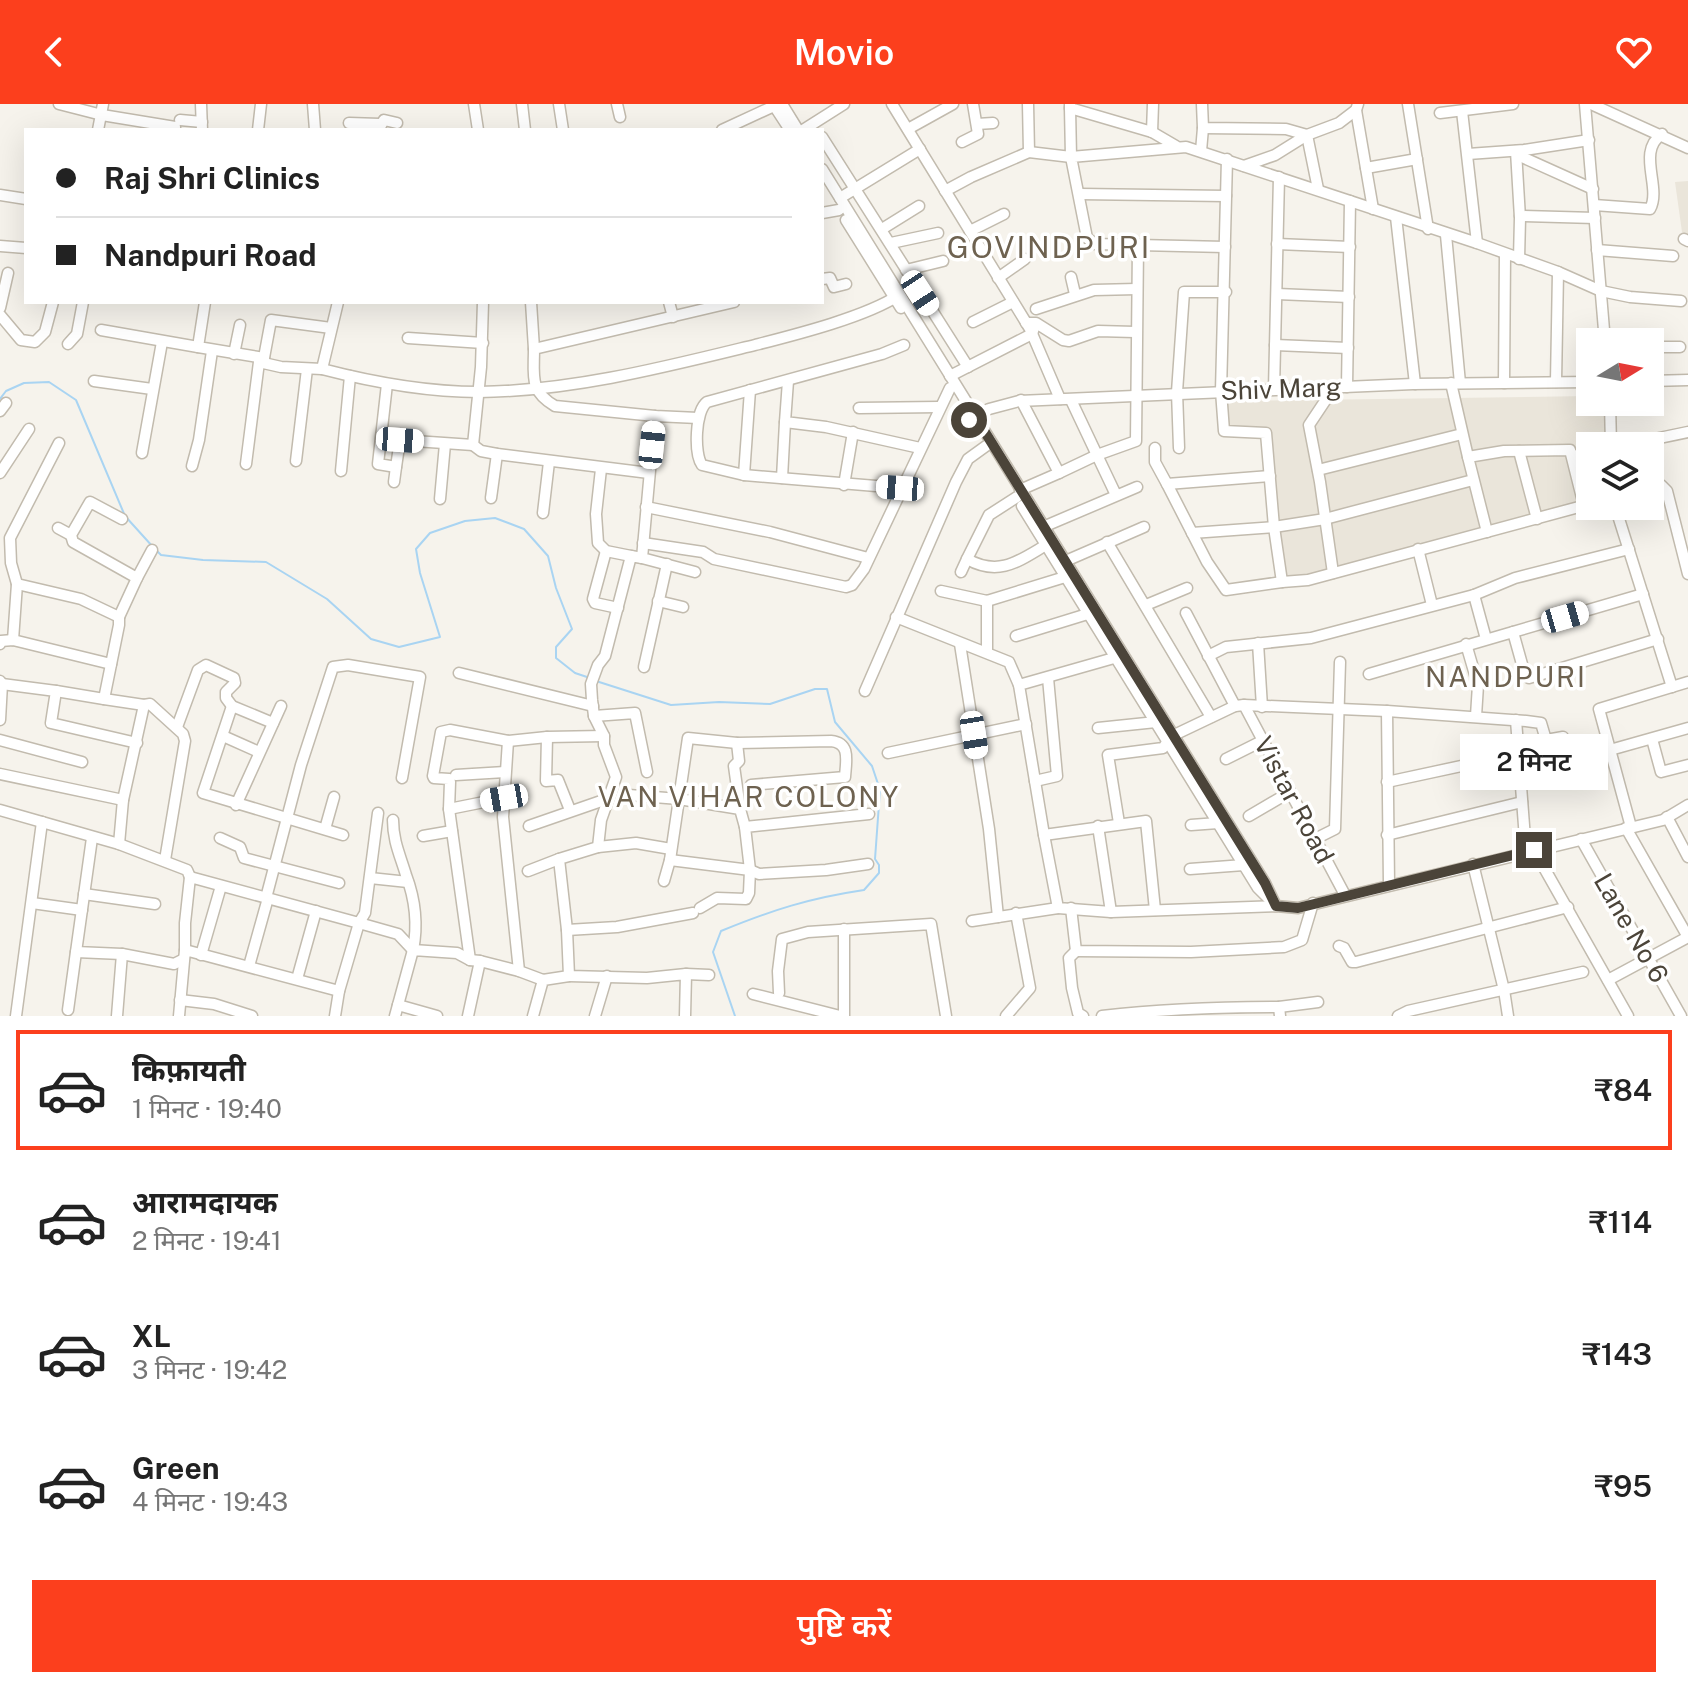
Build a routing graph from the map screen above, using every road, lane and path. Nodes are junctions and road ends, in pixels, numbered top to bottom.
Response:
1 (59, 104) edge
2 (201, 104) edge
3 (261, 104) edge
4 (313, 104) edge
5 (474, 104) edge
6 (522, 104) edge
7 (559, 104) edge
8 (617, 104) edge
9 (844, 104) edge
10 (892, 104) edge
11 (953, 104) edge
12 (973, 104) edge
13 (1028, 104) edge
14 (1098, 104) edge
15 (1153, 104) edge
16 (1202, 104) edge
17 (1408, 104) edge
18 (1513, 104) edge
19 (1585, 104) edge
20 (1591, 104) edge
21 (1629, 104) edge
22 (776, 105) edge
23 (1070, 106) edge
24 (1357, 107) edge
25 (102, 110) edge
26 (1462, 111) junction
27 (1440, 113) dead end
28 (1097, 116) junction
29 (620, 117) dead end
30 (1622, 117) junction
31 (349, 123) dead end
32 (397, 123) dead end
33 (993, 123) dead end
34 (977, 124) junction
35 (742, 126) edge
36 (380, 127) edge
37 (202, 128) edge
38 (258, 128) edge
39 (315, 128) edge
40 (478, 128) edge
41 (525, 128) edge
42 (563, 128) edge
43 (789, 128) edge
44 (808, 128) edge
45 (1203, 128) junction
46 (908, 129) junction
47 (1152, 132) junction
48 (1662, 134) junction
49 (1307, 135) junction
50 (824, 140) edge
51 (1589, 140) junction
52 (962, 142) dead end
53 (1178, 147) junction
54 (1688, 148) edge
55 (920, 149) junction
56 (1201, 151) junction
57 (1516, 151) junction
58 (1029, 152) junction
59 (1468, 154) junction
60 (1071, 157) junction
61 (1227, 159) junction
62 (1417, 159) junction
63 (1244, 166) junction
64 (1366, 168) junction
65 (824, 173) edge
66 (1279, 177) junction
67 (824, 184) edge
68 (855, 188) junction
69 (1318, 189) junction
70 (1593, 189) junction
71 (945, 191) junction
72 (1080, 194) junction
73 (0, 195) edge
74 (1226, 196) junction
75 (24, 199) edge
76 (1350, 201) junction
77 (840, 204) junction
78 (1594, 205) junction
79 (919, 206) dead end
80 (1373, 209) junction
81 (824, 212) edge
82 (1004, 214) dead end
83 (1520, 216) junction
84 (1396, 217) junction
85 (1595, 218) junction
86 (882, 229) junction
87 (1428, 229) junction
88 (970, 231) junction
89 (938, 233) dead end
90 (1446, 235) junction
91 (890, 242) junction
92 (1477, 243) junction
93 (1277, 244) junction
94 (1138, 245) junction
95 (0, 246) edge
96 (1225, 247) junction
97 (1350, 247) junction
98 (24, 248) edge
99 (1597, 250) junction
100 (874, 251) junction
101 (1505, 254) junction
102 (1673, 256) dead end
103 (1025, 259) dead end
104 (1519, 259) junction
105 (943, 261) dead end
106 (905, 267) junction
107 (1558, 272) junction
108 (8, 273) dead end
109 (888, 274) junction
110 (1071, 277) dead end
111 (998, 278) junction
112 (824, 279) edge
113 (846, 284) dead end
114 (1137, 289) junction
115 (1601, 291) junction
116 (1226, 292) junction
117 (1075, 294) junction
118 (1277, 294) junction
119 (897, 296) junction
120 (1349, 297) junction
121 (1013, 302) junction
122 (1684, 302) edge
123 (52, 304) edge
124 (83, 304) edge
125 (205, 304) edge
126 (337, 304) edge
127 (484, 304) edge
128 (531, 304) edge
129 (670, 304) edge
130 (715, 304) edge
131 (0, 308) edge
132 (1036, 309) dead end
133 (0, 315) edge
134 (673, 317) junction
135 (973, 322) dead end
136 (240, 325) dead end
137 (1031, 327) junction
138 (331, 328) junction
139 (1604, 328) edge
140 (101, 330) dead end
141 (1135, 332) junction
142 (408, 338) dead end
143 (162, 342) junction
144 (483, 343) junction
145 (68, 344) dead end
146 (904, 345) dead end
147 (1275, 345) junction
148 (198, 347) junction
149 (1664, 347) edge
150 (1680, 347) dead end
151 (1348, 348) junction
152 (534, 349) junction
153 (212, 351) junction
154 (234, 354) junction
155 (264, 360) junction
156 (968, 367) junction
157 (307, 369) junction
158 (322, 369) junction
159 (350, 376) junction
160 (1688, 380) edge
161 (94, 381) dead end
162 (788, 381) junction
163 (1664, 381) edge
164 (950, 382) junction
165 (1556, 382) junction
166 (1576, 382) edge
167 (1455, 383) junction
168 (1504, 383) junction
169 (387, 384) junction
170 (1415, 384) junction
171 (1347, 387) junction
172 (535, 388) junction
173 (1329, 388) junction
174 (152, 389) junction
175 (1274, 389) junction
176 (750, 390) junction
177 (1221, 391) junction
178 (478, 392) junction
179 (1177, 392) junction
180 (1135, 395) junction
181 (1065, 399) junction
182 (1021, 400) junction
183 (939, 407) junction
184 (859, 408) dead end
185 (655, 416) junction
186 (698, 418) junction
187 (972, 418) junction
188 (785, 422) junction
189 (29, 429) dead end
190 (853, 432) junction
191 (1688, 432) edge
192 (1462, 434) junction
193 (1664, 437) edge
194 (59, 443) dead end
195 (445, 444) junction
196 (473, 445) junction
197 (986, 446) junction
198 (920, 448) junction
199 (1155, 448) dead end
200 (1179, 448) dead end
201 (1519, 451) junction
202 (142, 453) dead end
203 (497, 454) junction
204 (1097, 455) junction
205 (1576, 455) edge
206 (1573, 456) junction
207 (1468, 457) junction
208 (296, 461) dead end
209 (549, 462) junction
210 (246, 464) dead end
211 (192, 466) dead end
212 (1576, 466) edge
213 (396, 467) junction
214 (601, 469) junction
215 (1318, 470) junction
216 (341, 471) dead end
217 (0, 473) edge
218 (649, 473) junction
219 (1059, 473) junction
220 (744, 475) junction
221 (1270, 476) junction
222 (782, 478) junction
223 (1473, 480) junction
224 (394, 482) dead end
225 (1167, 484) junction
226 (844, 485) junction
227 (1137, 487) dead end
228 (900, 488) junction
229 (1664, 488) edge
230 (1019, 493) junction
231 (1116, 495) junction
232 (491, 498) dead end
233 (440, 499) dead end
234 (646, 507) junction
235 (1576, 508) edge
236 (543, 513) dead end
237 (122, 519) dead end
238 (1325, 519) junction
239 (1537, 519) junction
240 (1620, 520) edge
241 (1043, 527) junction
242 (1144, 527) dead end
243 (1274, 527) junction
244 (58, 528) dead end
245 (1487, 532) junction
246 (1192, 533) junction
247 (71, 535) junction
248 (1107, 542) junction
249 (643, 543) junction
250 (1046, 545) junction
251 (1418, 549) junction
252 (1629, 549) junction
253 (152, 550) dead end
254 (606, 551) junction
255 (636, 557) junction
256 (868, 558) junction
257 (967, 559) junction
258 (1061, 563) junction
259 (667, 564) junction
260 (695, 572) dead end
261 (961, 572) dead end
262 (1333, 573) junction
263 (1688, 574) edge
264 (1065, 577) junction
265 (137, 578) junction
266 (1282, 582) junction
267 (17, 584) junction
268 (1187, 588) dead end
269 (941, 591) dead end
270 (1643, 594) junction
271 (1474, 595) junction
272 (658, 601) junction
273 (987, 601) junction
274 (1146, 605) junction
275 (1432, 605) junction
276 (683, 607) dead end
277 (618, 608) junction
278 (1091, 612) junction
279 (1186, 613) dead end
280 (119, 617) junction
281 (896, 617) junction
282 (1513, 632) junction
283 (1016, 636) dead end
284 (1486, 639) junction
285 (1658, 639) junction
286 (13, 640) junction
287 (1258, 643) junction
288 (0, 644) edge
289 (960, 644) junction
290 (1466, 644) junction
291 (987, 652) junction
292 (1208, 656) junction
293 (1119, 657) junction
294 (1340, 662) dead end
295 (111, 664) junction
296 (644, 667) dead end
297 (459, 673) dead end
298 (1369, 674) dead end
299 (1048, 678) junction
300 (1, 682) edge
301 (1688, 682) edge
302 (1019, 685) junction
303 (1672, 687) junction
304 (56, 691) junction
305 (865, 691) dead end
306 (104, 699) junction
307 (144, 705) junction
308 (232, 706) junction
309 (281, 706) dead end
310 (1239, 706) junction
311 (1262, 707) junction
312 (1337, 710) junction
313 (593, 711) junction
314 (1387, 711) junction
315 (1476, 716) junction
316 (1211, 717) junction
317 (0, 720) edge
318 (1516, 720) junction
319 (1156, 722) junction
320 (273, 723) junction
321 (1026, 724) junction
322 (177, 727) junction
323 (1098, 728) dead end
324 (1688, 728) edge
325 (974, 735) junction
326 (223, 736) junction
327 (604, 736) junction
328 (547, 737) junction
329 (1170, 739) junction
330 (1652, 739) junction
331 (0, 740) edge
332 (508, 741) junction
333 (1262, 741) junction
334 (137, 743) junction
335 (737, 743) junction
336 (1567, 749) dead end
337 (1610, 750) junction
338 (259, 752) junction
339 (888, 753) dead end
340 (1517, 754) junction
341 (1226, 759) dead end
342 (82, 762) dead end
343 (1688, 765) edge
344 (505, 772) junction
345 (647, 772) dead end
346 (0, 774) edge
347 (456, 775) dead end
348 (402, 778) dead end
349 (1035, 781) junction
350 (1387, 782) junction
351 (751, 785) dead end
352 (1290, 792) junction
353 (629, 795) dead end
354 (334, 797) dead end
355 (504, 798) junction
356 (607, 799) junction
357 (679, 799) junction
358 (123, 800) junction
359 (1522, 802) junction
360 (236, 805) junction
361 (1688, 805) edge
362 (449, 809) junction
363 (740, 809) junction
364 (0, 810) edge
365 (570, 810) junction
366 (378, 813) dead end
367 (869, 814) dead end
368 (1249, 816) dead end
369 (1667, 817) junction
370 (287, 818) junction
371 (393, 820) dead end
372 (42, 822) junction
373 (1119, 823) junction
374 (1218, 823) junction
375 (1191, 825) dead end
376 (529, 826) dead end
377 (1098, 826) junction
378 (745, 827) junction
379 (1629, 828) junction
380 (325, 829) junction
381 (452, 831) junction
382 (343, 835) dead end
383 (1044, 835) junction
384 (1387, 835) junction
385 (423, 836) dead end
386 (92, 838) junction
387 (220, 838) dead end
388 (1315, 839) junction
389 (1581, 839) junction
390 (119, 844) junction
391 (598, 847) junction
392 (1530, 851) junction
393 (671, 854) junction
394 (1688, 857) edge
395 (559, 859) junction
396 (165, 860) junction
397 (868, 864) dead end
398 (1473, 864) junction
399 (1244, 865) junction
400 (274, 867) junction
401 (1190, 869) dead end
402 (750, 870) junction
403 (528, 871) dead end
404 (190, 877) junction
405 (370, 878) junction
406 (664, 881) dead end
407 (408, 882) junction
408 (339, 883) dead end
409 (1389, 884) junction
410 (221, 886) junction
411 (84, 894) junction
412 (1345, 895) junction
413 (267, 898) junction
414 (32, 903) junction
415 (1313, 903) junction
416 (155, 904) dead end
417 (1276, 906) junction
418 (1568, 907) junction
419 (1058, 908) junction
420 (1071, 908) junction
421 (82, 910) junction
422 (1155, 910) junction
423 (316, 911) junction
424 (1111, 912) junction
425 (1016, 913) junction
426 (998, 917) junction
427 (972, 921) dead end
428 (359, 923) junction
429 (1490, 928) junction
430 (844, 929) junction
431 (567, 930) junction
432 (1688, 937) edge
433 (1339, 946) dead end
434 (413, 950) junction
435 (1076, 951) junction
436 (76, 952) junction
437 (122, 954) junction
438 (185, 955) junction
439 (201, 955) junction
440 (1649, 957) junction
441 (475, 960) junction
442 (249, 966) junction
443 (519, 971) junction
444 (1583, 972) dead end
445 (686, 974) junction
446 (709, 975) dead end
447 (569, 976) junction
448 (607, 976) junction
449 (297, 979) junction
450 (543, 980) junction
451 (1608, 980) junction
452 (1504, 990) junction
453 (339, 991) junction
454 (779, 993) dead end
455 (753, 994) dead end
456 (180, 1000) junction
457 (1318, 1002) dead end
458 (68, 1010) dead end
459 (397, 1010) edge
460 (808, 1012) edge
461 (1198, 1012) edge
462 (1280, 1012) edge
463 (1146, 1013) edge
464 (16, 1016) edge
465 (117, 1016) edge
466 (179, 1016) edge
467 (252, 1016) edge
468 (335, 1016) edge
469 (437, 1016) edge
470 (468, 1016) edge
471 (533, 1016) edge
472 (595, 1016) edge
473 (685, 1016) edge
474 (842, 1016) edge
475 (946, 1016) edge
476 (1006, 1016) edge
477 (1083, 1016) edge
478 (1102, 1016) edge
479 (1398, 1016) edge
480 (1508, 1016) edge
481 (1628, 1016) edge
482 (1681, 1016) edge

1 - 25 street
2 - 37 street
3 - 38 street
4 - 39 street
5 - 40 street
6 - 41 street
7 - 42 street
8 - 29 street
9 - 44 street
10 - 46 street
11 - 46 street
12 - 34 street
13 - 58 street
14 - 28 street
15 - 47 street
16 - 45 street
17 - 62 street
18 - 26 street
19 - 51 street
20 - 30 street
21 - 30 street
22 - 35 street
22 - 43 street
22 - 44 street
23 - 28 street
23 - 60 street
24 - 49 street
24 - 64 street
25 - 37 street
26 - 27 street
26 - 59 street
28 - 47 street
30 - 48 street
31 - 36 street
32 - 36 street
33 - 34 street
34 - 52 street
45 - 49 street
45 - 56 street
46 - 55 street
47 - 53 street
48 - 54 street
48 - 78 street
49 - 63 street
49 - 69 street
50 - 68 street
51 - 57 street
51 - 70 street
53 - 56 street
53 - 60 street
55 - 68 street
55 - 71 street
56 - 61 street
57 - 59 street
57 - 70 street
57 - 83 street
58 - 60 street
58 - 71 street
59 - 92 street
60 - 72 street
61 - 63 street
61 - 74 street
62 - 64 street
62 - 87 street
63 - 66 street
64 - 80 street
65 - 77 street
66 - 69 street
66 - 93 street
67 - 77 street
68 - 77 street
68 - 86 street
69 - 76 street
70 - 78 street
71 - 88 street
72 - 74 street
72 - 94 street
73 - 75 street
74 - 96 street
76 - 80 street
76 - 97 street
77 - 81 street
77 - 100 street
77 - 119 street
78 - 85 street
79 - 86 street
80 - 84 street
82 - 88 street
83 - 85 street
83 - 104 street
84 - 87 street
84 - 170 street
85 - 99 street
86 - 91 street
87 - 90 street
88 - 111 street
89 - 91 street
90 - 92 street
90 - 167 street
91 - 100 street
91 - 106 street
92 - 101 street
93 - 97 street
93 - 118 street
94 - 96 street
94 - 114 street
95 - 98 street
96 - 116 street
97 - 120 street
99 - 102 street
99 - 115 street
100 - 109 street
101 - 104 street
101 - 168 street
103 - 111 street
104 - 107 street
105 - 106 street
106 - 109 street
106 - 156 street
107 - 115 street
107 - 165 street
108 - 131 street
109 - 119 street
110 - 117 street
111 - 121 street
112 - 113 street
114 - 117 street
114 - 141 street
115 - 122 street
115 - 139 street
116 - 177 street
116 - 179 street
117 - 132 street
118 - 120 street
118 - 147 street
119 - 164 street
119 - 172 street
120 - 151 street
121 - 135 street
121 - 137 street
123 - 133 street
124 - 145 street
125 - 148 street
126 - 138 street
127 - 144 street
128 - 152 street
129 - 134 street
130 - 134 street
134 - 152 street
136 - 154 street
137 - 141 street
137 - 156 street
137 - 181 street
138 - 155 street
138 - 158 street
140 - 143 street
141 - 180 street
142 - 144 street
143 - 148 street
143 - 174 street
144 - 178 street
146 - 162 street
147 - 151 street
147 - 175 street
148 - 153 street
149 - 150 street
151 - 171 street
152 - 172 street
153 - 154 street
153 - 211 street
154 - 155 street
155 - 157 street
155 - 210 street
156 - 164 street
157 - 158 street
157 - 208 street
158 - 159 street
159 - 169 street
159 - 216 street
160 - 163 street
161 - 174 street
162 - 176 street
162 - 188 street
164 - 183 street
164 - 187 street
165 - 166 street, Shiv Marg
165 - 168 street, Shiv Marg
167 - 168 street, Shiv Marg
167 - 170 street, Shiv Marg
167 - 192 street
169 - 178 street
169 - 213 street
170 - 171 street, Shiv Marg
171 - 173 street, Shiv Marg
172 - 178 street
172 - 185 street
173 - 175 street, Shiv Marg
173 - 215 street
174 - 202 street
175 - 177 street, Shiv Marg
176 - 186 street
176 - 220 street
177 - 179 street, Shiv Marg
177 - 221 street
178 - 196 street
179 - 180 street, Shiv Marg
179 - 200 street
180 - 181 street, Shiv Marg
180 - 204 street
181 - 182 street, Shiv Marg
181 - 204 street
182 - 187 street, Shiv Marg
182 - 219 street
183 - 184 street
183 - 198 street
185 - 186 street
185 - 218 street
186 - 220 street
187 - 197 street
187 - 230 street
188 - 190 street
188 - 222 street
189 - 217 street
190 - 198 street
190 - 226 street
191 - 193 street
192 - 207 street
192 - 215 street
194 - 267 street
195 - 196 street
195 - 213 street
195 - 233 street
196 - 203 street
197 - 230 street
197 - 281 street
198 - 228 street
199 - 225 street
201 - 206 street
201 - 207 street
201 - 239 street
203 - 209 street
203 - 232 street
204 - 219 street
204 - 231 street
205 - 206 street
206 - 212 street
207 - 223 street
209 - 214 street
209 - 236 street
213 - 224 street
214 - 218 street
214 - 254 street
215 - 238 street
218 - 234 street
219 - 230 street
220 - 222 street
221 - 225 street
221 - 243 street
222 - 226 street
223 - 238 street
223 - 245 street
225 - 246 street
226 - 228 street
227 - 231 street
228 - 256 street
229 - 263 street
230 - 241 street
230 - 250 street
230 - 257 street
231 - 241 street
234 - 249 street
234 - 256 street
235 - 239 street
237 - 247 street
238 - 243 street
238 - 262 street
239 - 245 street
240 - 252 street
241 - 258 street
242 - 248 street
243 - 246 street
243 - 266 street
244 - 247 street
245 - 251 street
246 - 266 street
247 - 265 street
248 - 258 street
248 - 274 street
249 - 255 street
249 - 256 street
250 - 257 street
250 - 258 street
251 - 262 street
251 - 275 street
252 - 270 street
252 - 271 street
253 - 265 street
254 - 255 street
254 - 277 street
255 - 259 street
255 - 277 street
257 - 261 street
258 - 264 street
258 - 278 street
259 - 260 street
259 - 272 street
262 - 266 street
264 - 273 street
264 - 278 street
265 - 280 street
267 - 280 street
267 - 286 street
268 - 274 street
269 - 273 street
270 - 282 street
270 - 285 street
271 - 275 street
271 - 284 street
272 - 276 street
272 - 296 street
273 - 291 street
274 - 316 street
275 - 287 street
277 - 313 street
278 - 283 street
278 - 293 street
279 - 292 street, Vistar Road
280 - 295 street
281 - 289 street
281 - 305 street
282 - 284 street
282 - 285 street
284 - 290 street
285 - 303 street
286 - 288 street
286 - 295 street
287 - 292 street
287 - 311 street
289 - 291 street
289 - 325 street
290 - 298 street
290 - 315 street
291 - 302 street
292 - 310 street, Vistar Road
293 - 299 street
293 - 319 street
293 - 329 street
294 - 312 street
295 - 306 street
297 - 313 street
299 - 302 street
299 - 349 street
300 - 304 street
300 - 317 street
301 - 303 street
302 - 321 street
303 - 337 street
304 - 306 street
304 - 334 street
306 - 307 street
307 - 322 street
307 - 334 street
308 - 320 street
308 - 322 street
308 - 326 street
309 - 320 street
310 - 311 street
310 - 316 street
310 - 333 street, Vistar Road
311 - 312 street
312 - 314 street
312 - 388 street
313 - 327 street
313 - 345 street
314 - 315 street
314 - 350 street
315 - 318 street
316 - 329 street
318 - 336 street
318 - 340 street
319 - 323 street
319 - 329 street
320 - 338 street
321 - 325 street
321 - 349 street
322 - 396 street
324 - 330 street
325 - 339 street
325 - 426 street
326 - 338 street
326 - 360 street
327 - 328 street
327 - 356 street
328 - 332 street
328 - 365 street
329 - 373 street
329 - 374 street
329 - 417 street
330 - 337 street
330 - 343 street
331 - 342 street
332 - 344 street
332 - 362 street
333 - 341 street
333 - 352 street, Vistar Road
334 - 358 street
335 - 351 street
335 - 357 street
335 - 363 street
337 - 379 street
338 - 360 street
340 - 350 street
340 - 359 street
344 - 347 street
344 - 355 street
346 - 358 street
348 - 370 street
349 - 383 street
350 - 384 street
352 - 368 street
352 - 388 street, Vistar Road
353 - 357 street
354 - 380 street
355 - 362 street
355 - 443 street
356 - 365 street
356 - 391 street
357 - 363 street
357 - 393 street
358 - 390 street
359 - 384 street
359 - 392 street
360 - 370 street
361 - 369 street
362 - 381 street
363 - 378 street
364 - 372 street
365 - 376 street
366 - 405 street
367 - 378 street
369 - 379 street
369 - 394 street
370 - 380 street
370 - 400 street
371 - 407 street
372 - 386 street
372 - 414 street
373 - 377 street
373 - 422 street
374 - 375 street
374 - 399 street
377 - 383 street
377 - 424 street
378 - 402 street
379 - 389 street
379 - 432 street
380 - 382 street
381 - 385 street
381 - 441 street
383 - 419 street
384 - 409 street
386 - 390 street
386 - 411 street
387 - 400 street
388 - 412 street, Vistar Road
389 - 392 street
389 - 440 street, Lane No 6
390 - 396 street
391 - 393 street
391 - 395 street
392 - 398 street
392 - 418 street
393 - 402 street
393 - 406 street
395 - 403 street
395 - 431 street
396 - 404 street
397 - 402 street
398 - 409 street
398 - 429 street
399 - 401 street
399 - 417 street
400 - 408 street
400 - 413 street
402 - 431 street
404 - 410 street
404 - 438 street
405 - 407 street
405 - 428 street
407 - 434 street
409 - 412 street
410 - 413 street
410 - 439 street
411 - 416 street
411 - 421 street
412 - 415 street
413 - 423 street
413 - 442 street
414 - 421 street
414 - 464 street
415 - 417 street
415 - 435 street
417 - 422 street
418 - 429 street
418 - 451 street
419 - 420 street
419 - 425 street
420 - 424 street
420 - 435 street
421 - 436 street
422 - 424 street
423 - 428 street
423 - 449 street
425 - 426 street
425 - 476 street
426 - 427 street
428 - 434 street
428 - 453 street
429 - 433 street
429 - 452 street
430 - 454 street
430 - 474 street
430 - 475 street
431 - 447 street
432 - 440 street
434 - 441 street
434 - 459 street
435 - 477 street
436 - 437 street
436 - 458 street
437 - 438 street
437 - 465 street
438 - 439 street
438 - 456 street
439 - 442 street
440 - 451 street
440 - 482 street, Lane No 6
441 - 443 street
441 - 470 street
442 - 449 street
443 - 450 street
444 - 452 street
445 - 446 street
445 - 448 street
445 - 473 street
447 - 448 street
447 - 450 street
448 - 472 street
449 - 453 street
450 - 471 street
451 - 481 street
452 - 479 street
452 - 480 street
453 - 468 street
455 - 460 street
456 - 466 street
456 - 467 street
457 - 462 street
459 - 469 street
460 - 474 street
461 - 462 street
461 - 463 street
463 - 478 street

